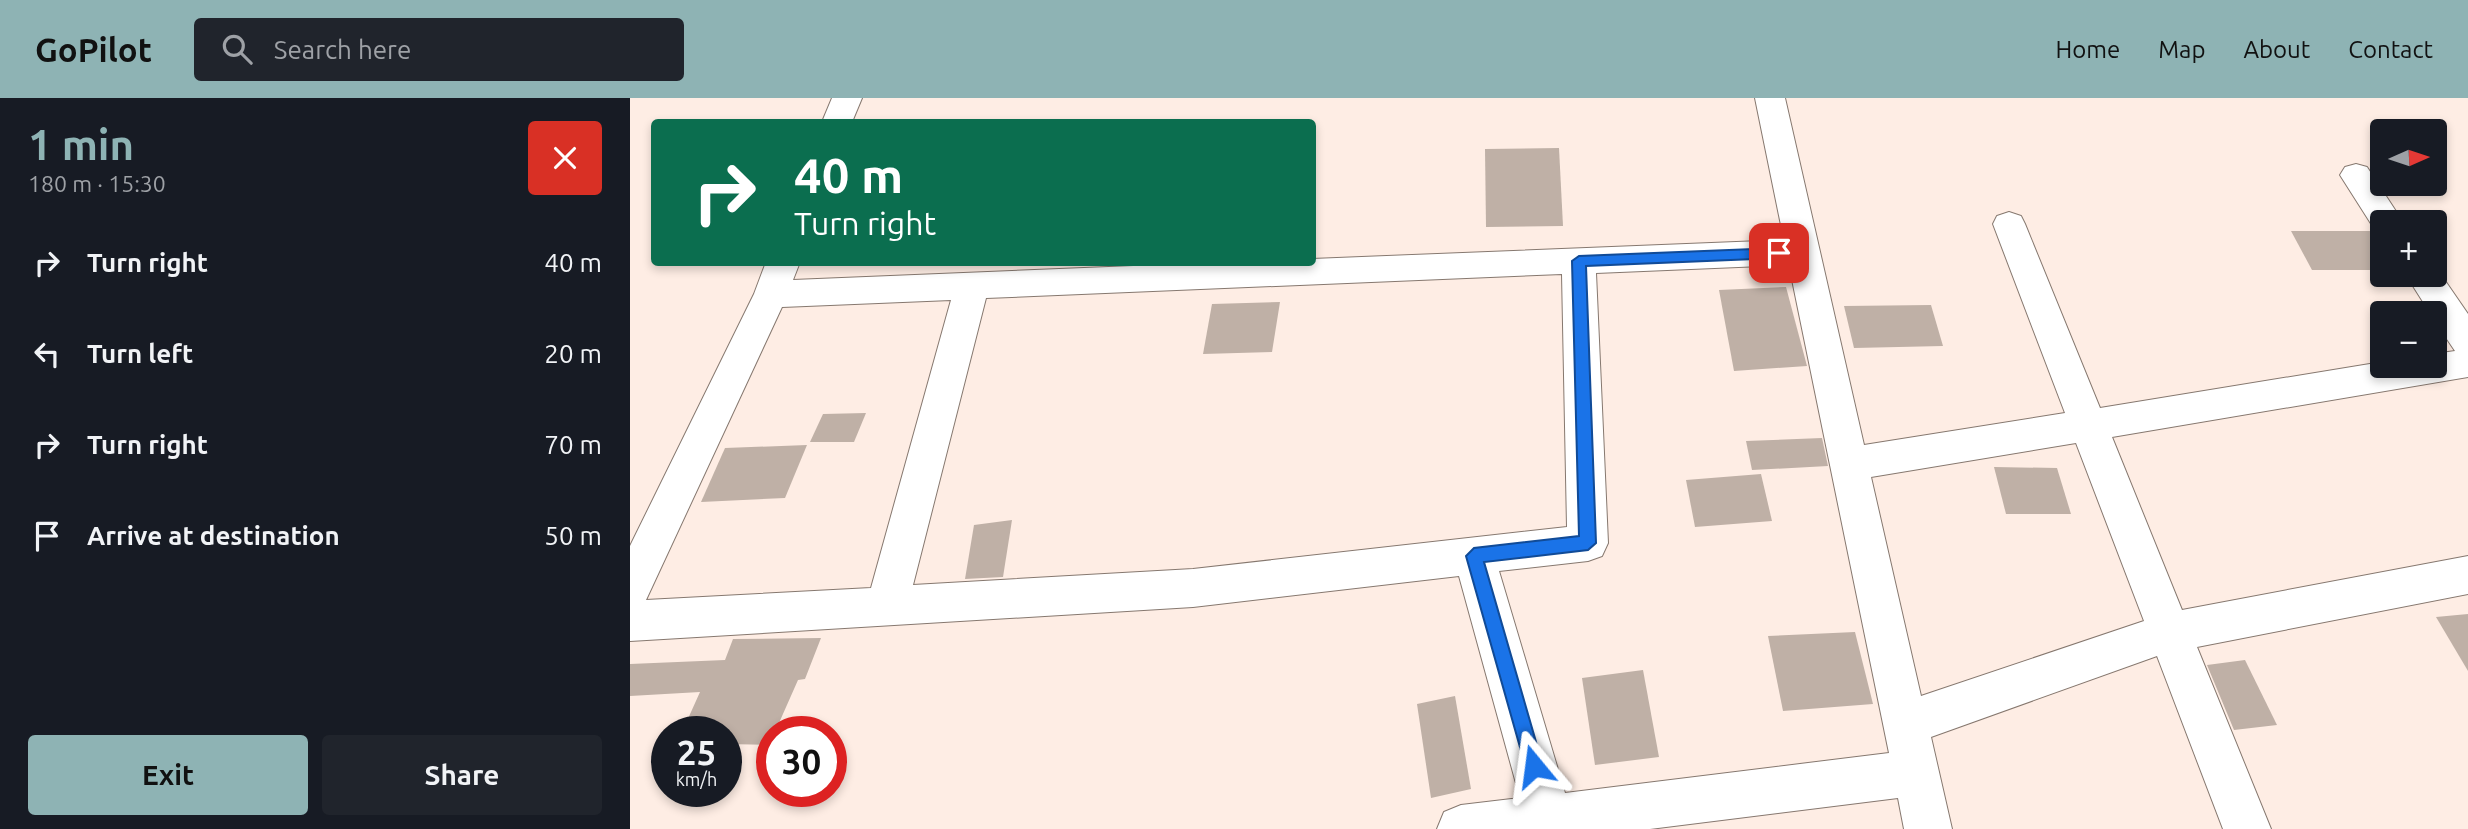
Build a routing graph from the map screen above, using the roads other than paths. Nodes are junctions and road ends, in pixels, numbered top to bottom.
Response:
1 (847, 98) edge
2 (1770, 98) edge
3 (838, 119) edge
4 (2356, 175) dead end
5 (2379, 210) edge
6 (2009, 223) dead end
7 (1804, 252) junction
8 (1579, 261) junction
9 (777, 278) edge
10 (972, 286) junction
11 (2431, 287) edge
12 (2468, 342) edge
13 (2468, 363) edge
14 (2089, 427) junction
15 (1849, 464) junction
16 (1474, 556) junction
17 (2468, 575) edge
18 (630, 589) edge
19 (887, 605) junction
20 (630, 621) edge
21 (2169, 632) junction
22 (1905, 724) junction
23 (1916, 773) junction
24 (1549, 818) junction
25 (1461, 829) edge
26 (1928, 829) edge
27 (2247, 829) edge

1 - 3 street
2 - 7 street
4 - 5 street
6 - 14 street
7 - 8 street
7 - 15 street
8 - 10 street
8 - 16 street
9 - 10 street
9 - 18 street
10 - 19 street
11 - 12 street
13 - 14 street
14 - 15 street
14 - 21 street
15 - 22 street
16 - 19 street
16 - 24 street
17 - 21 street
19 - 20 street
21 - 22 street
21 - 27 street
22 - 23 street
23 - 24 street
23 - 26 street
24 - 25 street

